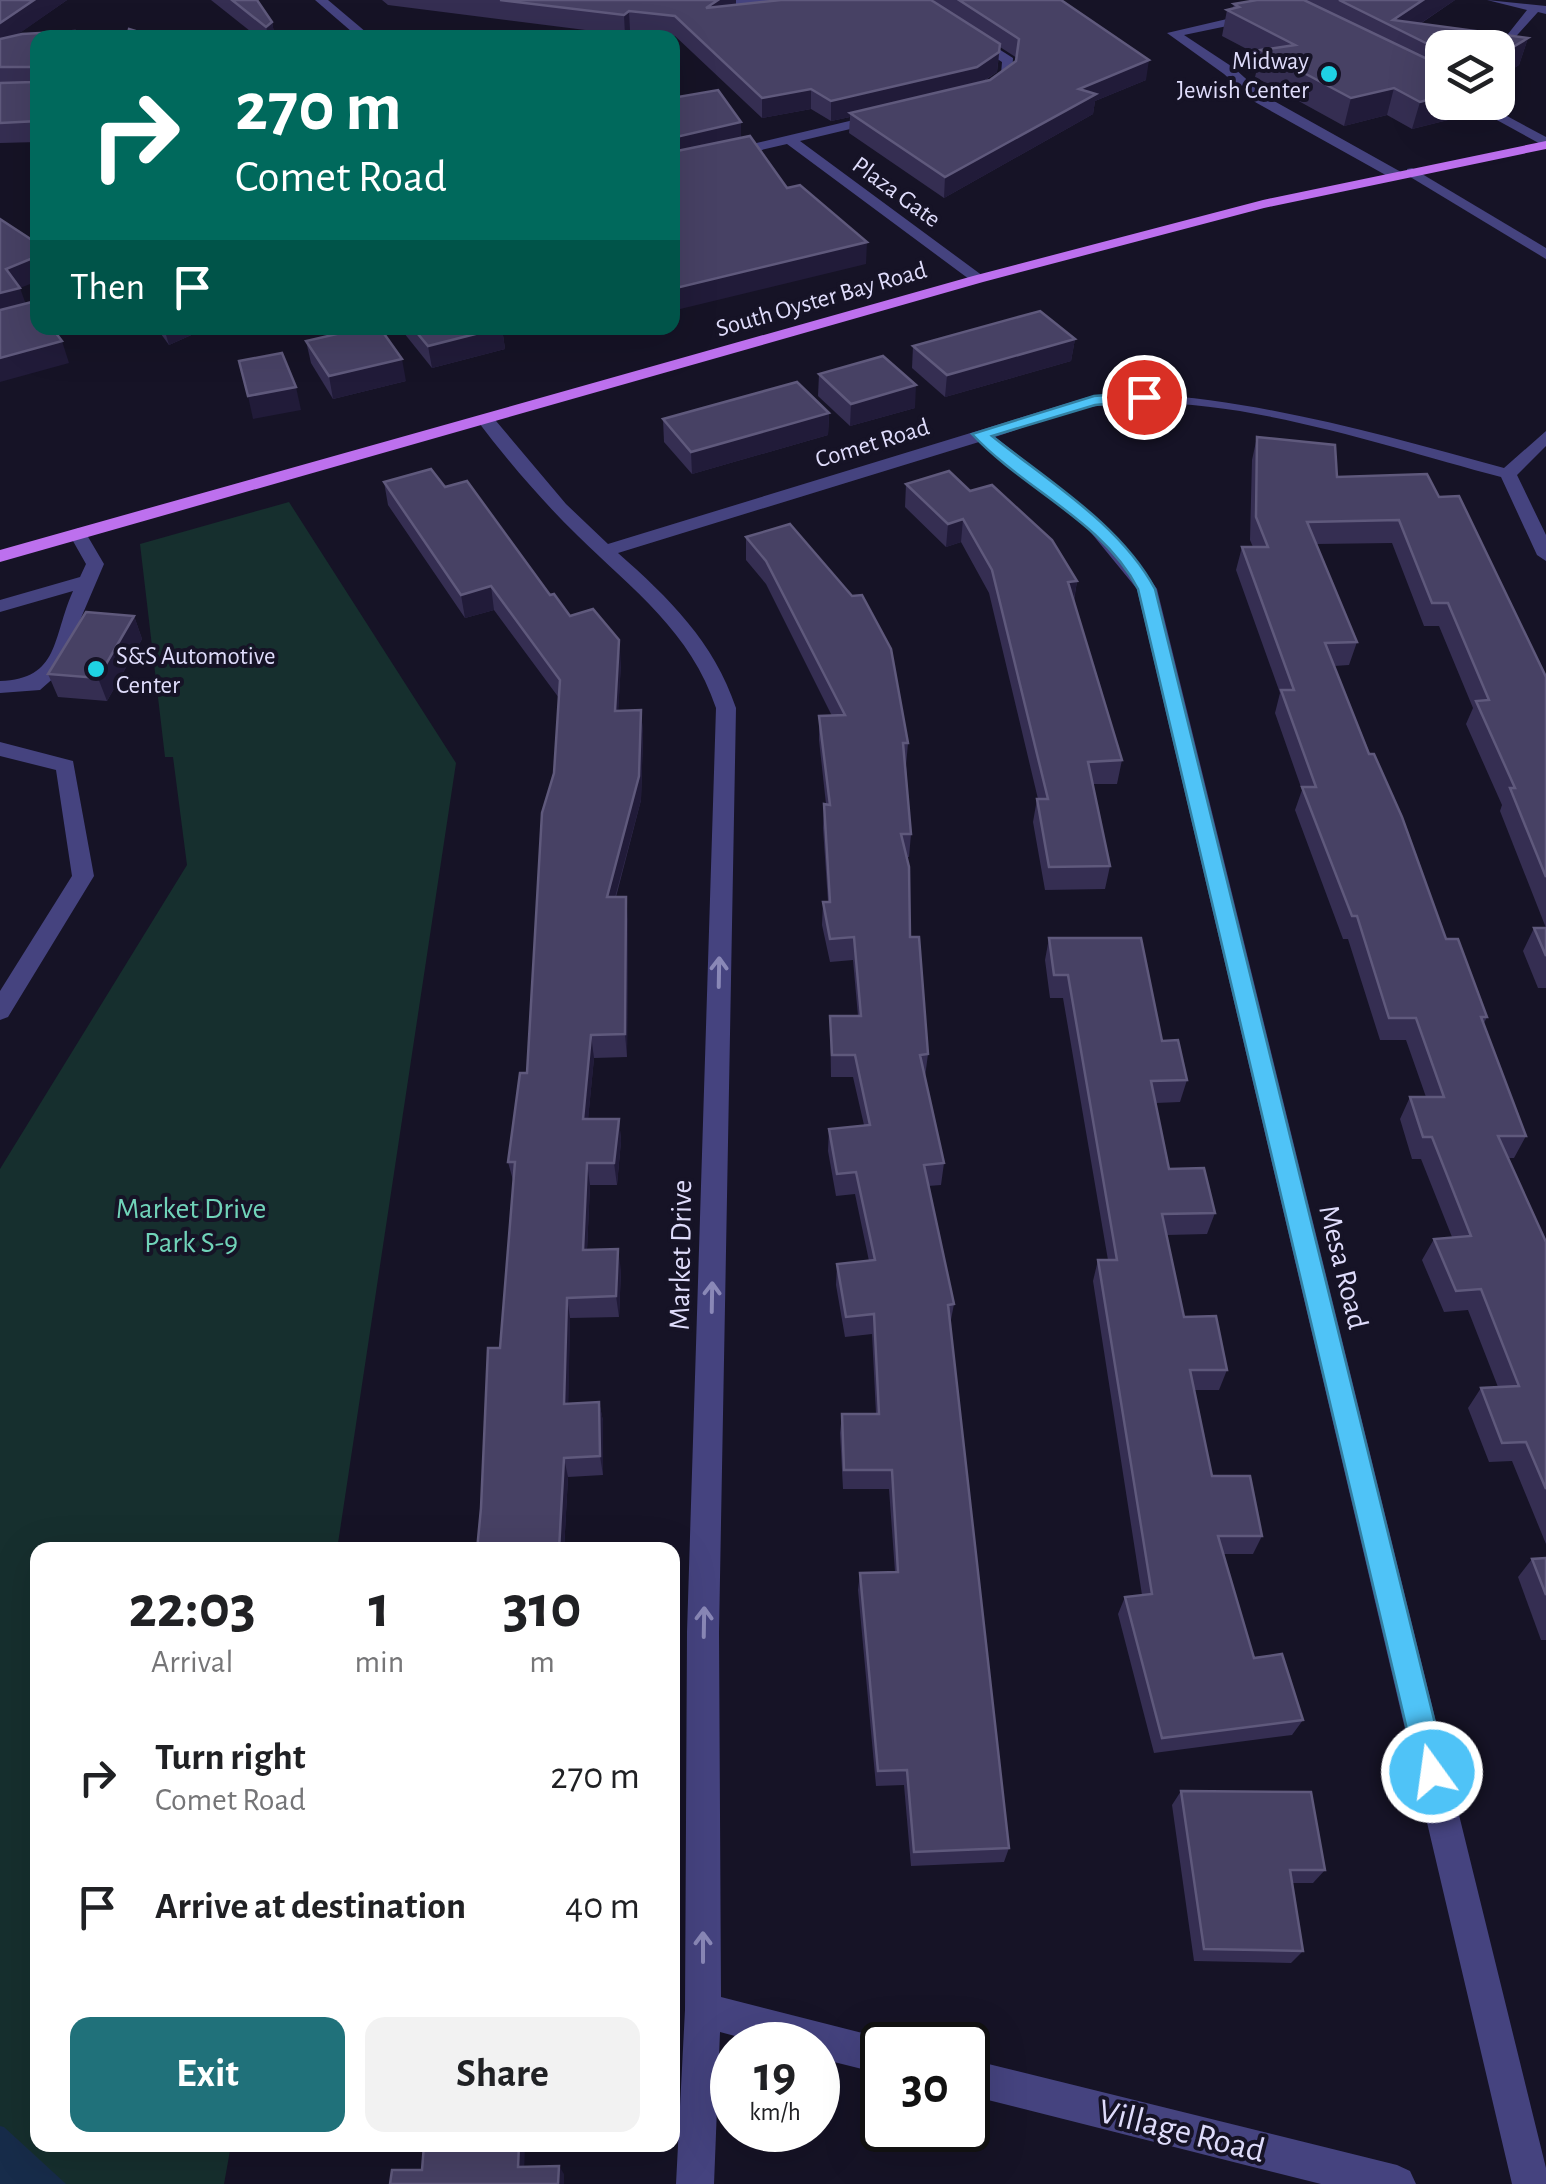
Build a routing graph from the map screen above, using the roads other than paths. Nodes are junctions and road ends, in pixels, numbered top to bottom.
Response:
1 (322, 0) edge
2 (705, 0) edge
3 (769, 0) edge
4 (913, 0) edge
5 (1494, 0) edge
6 (1540, 9) edge
7 (1274, 14) edge
8 (358, 30) edge
9 (1515, 34) edge
10 (982, 93) edge
11 (905, 112) edge
12 (1503, 120) edge
13 (790, 140) junction
14 (1546, 144) edge
15 (680, 165) edge
16 (1404, 174) junction
17 (1546, 254) edge
18 (978, 279) junction
19 (485, 418) junction
20 (980, 434) junction
21 (1546, 436) edge
22 (1508, 474) junction
23 (78, 534) junction
24 (606, 551) junction
25 (1546, 554) edge
26 (0, 556) edge
27 (88, 581) junction
28 (0, 606) edge
29 (0, 687) edge
30 (0, 750) edge
31 (0, 1011) edge
32 (702, 2010) junction
33 (860, 2050) edge
34 (990, 2082) edge
35 (695, 2184) edge
36 (1397, 2184) edge
37 (1531, 2184) edge

1 - 8 street
2 - 3 street
4 - 10 street
5 - 6 street
6 - 9 street
7 - 16 street
11 - 13 street
12 - 14 street
13 - 15 street
13 - 18 street, Plaza Gate
14 - 16 main road, South Oyster Bay Road
16 - 17 street
16 - 18 main road, South Oyster Bay Road
18 - 19 main road, South Oyster Bay Road
19 - 23 main road, South Oyster Bay Road
19 - 24 street, Market Drive
20 - 22 street, Comet Road
20 - 24 street, Comet Road
20 - 37 street, Mesa Road
21 - 22 street
22 - 25 street
23 - 26 main road, South Oyster Bay Road
23 - 27 street
32 -> 24 street, Market Drive
27 - 28 street
27 - 29 street
30 - 31 street
32 - 33 street
32 - 35 street, Market Drive
34 - 36 street, Village Road

